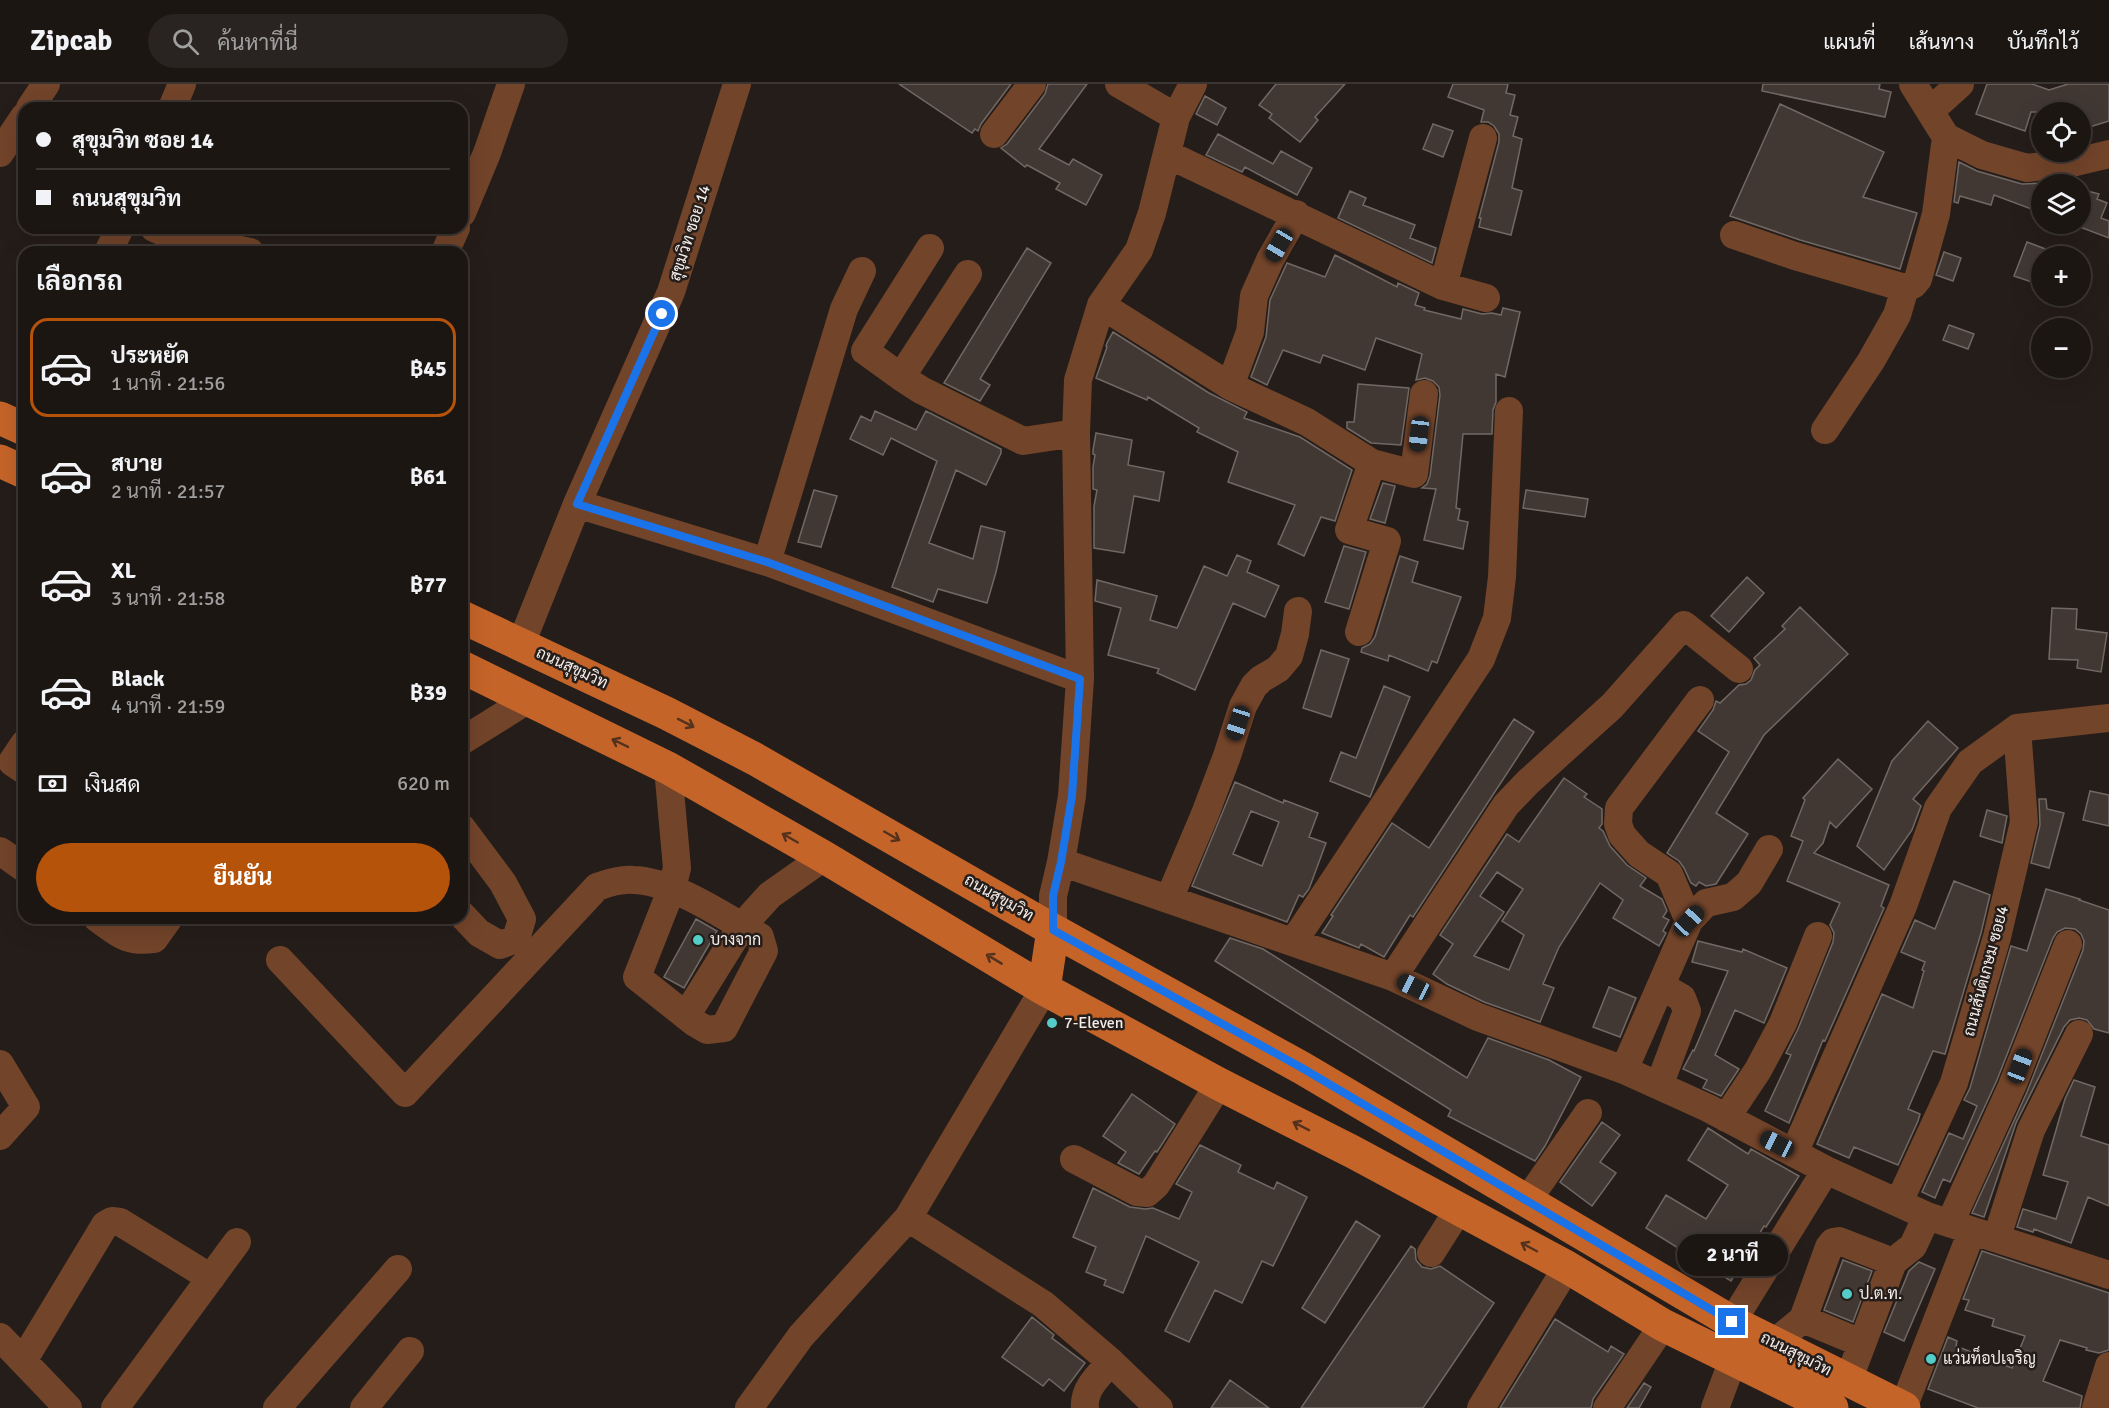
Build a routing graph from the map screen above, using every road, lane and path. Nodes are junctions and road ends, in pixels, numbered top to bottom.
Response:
1 (45, 84) edge
2 (182, 84) edge
3 (511, 84) edge
4 (737, 84) edge
5 (1032, 84) edge
6 (1119, 84) edge
7 (1193, 84) edge
8 (1913, 84) edge
9 (1960, 84) edge
10 (34, 102) edge
11 (174, 102) edge
12 (1930, 111) junction
13 (1176, 117) junction
14 (18, 126) edge
15 (994, 134) dead end
16 (1946, 137) junction
17 (1483, 138) dead end
18 (0, 153) edge
19 (1167, 154) junction
20 (2109, 154) edge
21 (468, 199) edge
22 (1296, 214) junction
23 (1734, 235) dead end
24 (163, 239) edge
25 (210, 246) edge
26 (930, 248) dead end
27 (862, 271) dead end
28 (968, 274) dead end
29 (1443, 286) junction
30 (1905, 288) junction
31 (1486, 298) dead end
32 (1101, 305) junction
33 (901, 377) junction
34 (1230, 386) junction
35 (1424, 393) dead end
36 (1509, 411) dead end
37 (1826, 430) dead end
38 (1076, 433) junction
39 (0, 461) edge
40 (1372, 463) junction
41 (18, 469) edge
42 (577, 504) junction
43 (767, 562) junction
44 (1298, 611) dead end
45 (468, 620) edge
46 (1359, 632) dead end
47 (521, 644) junction
48 (1739, 669) dead end
49 (468, 670) edge
50 (1080, 679) junction
51 (529, 699) junction
52 (1700, 700) dead end
53 (2109, 718) edge
54 (2017, 728) junction
55 (468, 737) edge
56 (18, 753) edge
57 (18, 766) edge
58 (668, 768) junction
59 (468, 836) edge
60 (1768, 849) dead end
61 (0, 851) edge
62 (824, 857) junction
63 (1061, 862) junction
64 (18, 864) edge
65 (672, 888) junction
66 (1169, 899) junction
67 (468, 921) edge
68 (1689, 921) junction
69 (105, 924) edge
70 (165, 924) edge
71 (742, 926) junction
72 (1053, 930) junction
73 (1818, 936) dead end
74 (1294, 941) junction
75 (2068, 944) dead end
76 (280, 960) dead end
77 (1393, 977) junction
78 (1661, 986) junction
79 (1044, 989) junction
80 (686, 1016) junction
81 (2079, 1034) dead end
82 (0, 1064) edge
83 (1624, 1070) junction
84 (1219, 1084) junction
85 (1659, 1086) junction
86 (1588, 1113) dead end
87 (1726, 1118) junction
88 (0, 1137) edge
89 (1794, 1153) junction
90 (1074, 1159) dead end
91 (1826, 1170) junction
92 (1527, 1201) junction
93 (1899, 1202) junction
94 (1460, 1209) junction
95 (908, 1218) junction
96 (1961, 1227) junction
97 (237, 1242) dead end
98 (1431, 1252) dead end
99 (1893, 1262) junction
100 (1567, 1267) junction
101 (398, 1269) dead end
102 (2109, 1275) edge
103 (1655, 1276) junction
104 (211, 1278) junction
105 (1635, 1307) junction
106 (1803, 1319) junction
107 (1732, 1322) junction
108 (1663, 1325) junction
109 (0, 1337) edge
110 (1774, 1343) junction
111 (1861, 1344) junction
112 (410, 1351) dead end
113 (1733, 1360) junction
114 (22, 1361) junction
115 (1111, 1362) junction
116 (2109, 1366) edge
117 (1840, 1394) edge
118 (2102, 1401) edge
119 (1716, 1407) edge
120 (68, 1408) edge
121 (115, 1408) edge
122 (277, 1408) edge
123 (364, 1408) edge
124 (749, 1408) edge
125 (1085, 1408) edge
126 (1159, 1408) edge
127 (1481, 1408) edge
128 (1607, 1408) edge
129 (1904, 1408) edge

1 - 10 street
2 - 11 street
3 - 21 street
4 - 42 street, สุขุมวิท ซอย 14
5 - 15 street
6 - 13 street
7 - 13 street
8 - 12 street
9 - 12 street
12 - 16 street
13 - 19 street
14 - 18 street
16 - 20 street
16 - 30 street
17 - 29 street
19 - 22 street
19 - 32 street
22 - 29 street
22 - 34 street
23 - 30 street
24 - 25 street
26 - 33 street
27 - 43 street
28 - 33 street
29 - 31 street
30 - 37 street
32 - 34 street
32 - 38 street
33 - 38 street
34 - 40 street
35 - 40 street
36 - 74 street
38 - 50 street
39 - 41 main road
40 - 46 street
42 - 43 street
42 - 47 street, สุขุมวิท ซอย 14
43 - 50 street
44 - 66 street
45 - 47 main road, ถนนสุขุมวิท
47 -> 72 main road, ถนนสุขุมวิท
48 - 77 street
49 - 51 main road, ถนนสุขุมวิท
50 - 63 street
51 - 55 street
58 -> 51 main road, ถนนสุขุมวิท
52 - 68 street
53 - 54 street
54 - 89 street
54 - 93 street, ถนนสันติเกษม ซอย4
56 - 57 street
62 -> 58 main road, ถนนสุขุมวิท
58 - 65 street
59 - 67 street
60 - 68 street
61 - 64 street
62 - 71 street
79 -> 62 main road, ถนนสุขุมวิท
63 - 66 street
63 - 72 street
65 - 71 street
65 - 76 street
65 - 80 street
66 - 74 street
68 - 78 street
69 - 70 street
71 - 80 street
71 - 80 street
72 - 79 main road
72 - 92 main road, ถนนสุขุมวิท
73 - 87 street
74 - 77 street
75 - 96 street
77 - 83 street
78 - 83 street
78 - 85 street
79 - 84 main road, ถนนสุขุมวิท
79 - 95 street
81 - 96 street
82 - 88 street
83 - 85 street
84 - 90 street
94 -> 84 main road, ถนนสุขุมวิท
85 - 87 street
86 - 92 street
87 - 89 street
89 - 91 street
91 - 93 street
91 - 107 street
92 - 103 main road, ถนนสุขุมวิท
93 - 96 street
94 - 98 street
100 -> 94 main road, ถนนสุขุมวิท
95 - 115 street
95 - 124 street
96 - 99 street
96 - 102 street
96 - 129 street
97 - 104 street
99 - 106 street
99 - 111 street
100 - 105 main road, ถนนสุขุมวิท
100 - 127 street
101 - 122 street
103 - 105 main road
103 - 107 main road, ถนนสุขุมวิท
104 - 114 street
104 - 121 street
105 - 108 main road, ถนนสุขุมวิท
106 - 110 street
106 - 111 street
107 - 110 main road, ถนนสุขุมวิท
108 - 113 main road, ถนนสุขุมวิท
108 - 128 street
109 - 114 street
110 - 117 main road, ถนนสุขุมวิท
111 - 117 street
112 - 123 street
113 - 117 main road, ถนนสุขุมวิท
113 - 119 street
114 - 120 street
115 - 125 street
115 - 126 street
116 - 118 street
117 - 129 main road, ถนนสุขุมวิท

